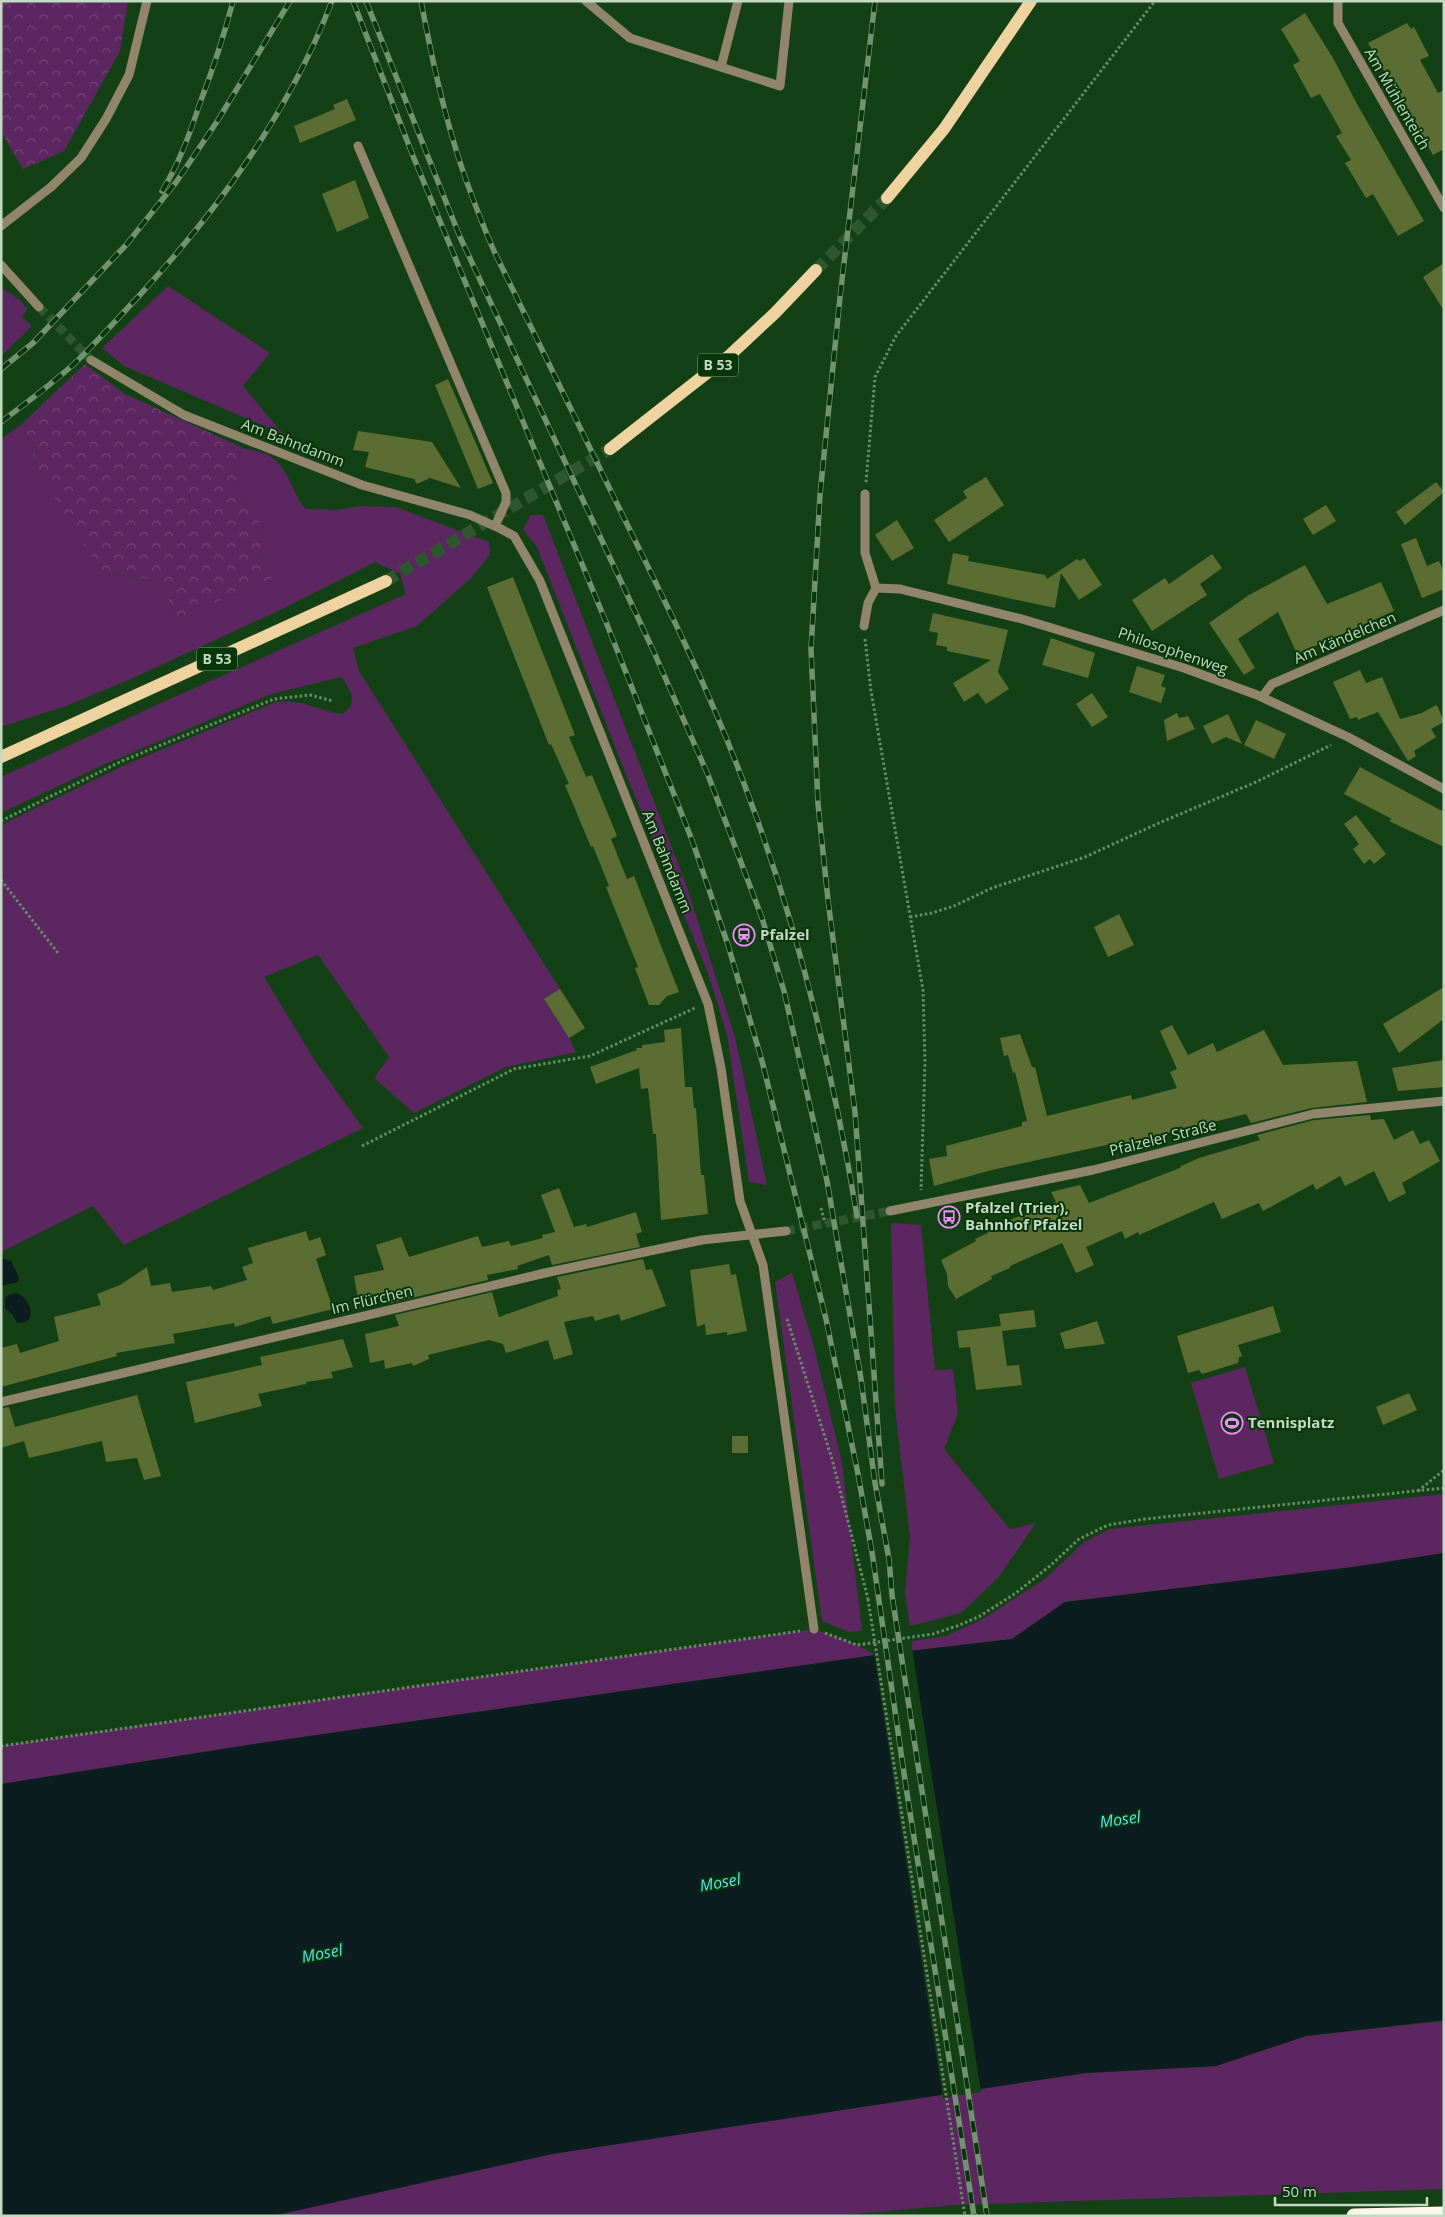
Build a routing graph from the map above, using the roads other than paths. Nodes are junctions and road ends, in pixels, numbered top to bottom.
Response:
1 (148, 1) edge
2 (586, 1) edge
3 (738, 1) edge
4 (789, 1) edge
5 (1031, 1) edge
6 (1338, 1) edge
7 (721, 67) junction
8 (358, 146) dead end
9 (887, 198) tunnel mouth
10 (1444, 208) edge
11 (1, 226) edge
12 (1, 265) edge
13 (816, 270) tunnel mouth
14 (39, 307) tunnel mouth
15 (90, 360) tunnel mouth
16 (610, 449) tunnel mouth
17 (865, 494) road end
18 (495, 526) junction
19 (386, 581) tunnel mouth
20 (876, 588) junction
21 (1444, 610) edge
22 (864, 626) road end
23 (1262, 697) junction
24 (1, 758) edge
25 (1444, 789) edge
26 (1444, 1101) edge
27 (890, 1211) tunnel mouth
28 (786, 1231) tunnel mouth
29 (750, 1234) junction
30 (1, 1402) edge
31 (814, 1629) road end
32 (1444, 2214) edge
33 (1354, 2216) edge

1 - 11 street
2 - 7 street
3 - 7 street
4 - 7 street
5 - 9 main road
6 - 10 street, Am Mühlenteich
8 - 18 street
12 - 14 street
13 - 16 main road, B 53
15 - 18 street, Am Bahndamm
17 - 20 street
18 - 29 street, Am Bahndamm
19 - 24 main road, B 53
20 - 22 street
20 - 23 street, Philosophenweg
21 - 23 street, Am Kändelchen
23 - 25 street, Philosophenweg
26 - 27 street, Pfalzeler Straße
28 - 29 street
29 - 30 street, Im Flürchen
29 - 31 street, Am Bahndamm
32 - 33 highway

